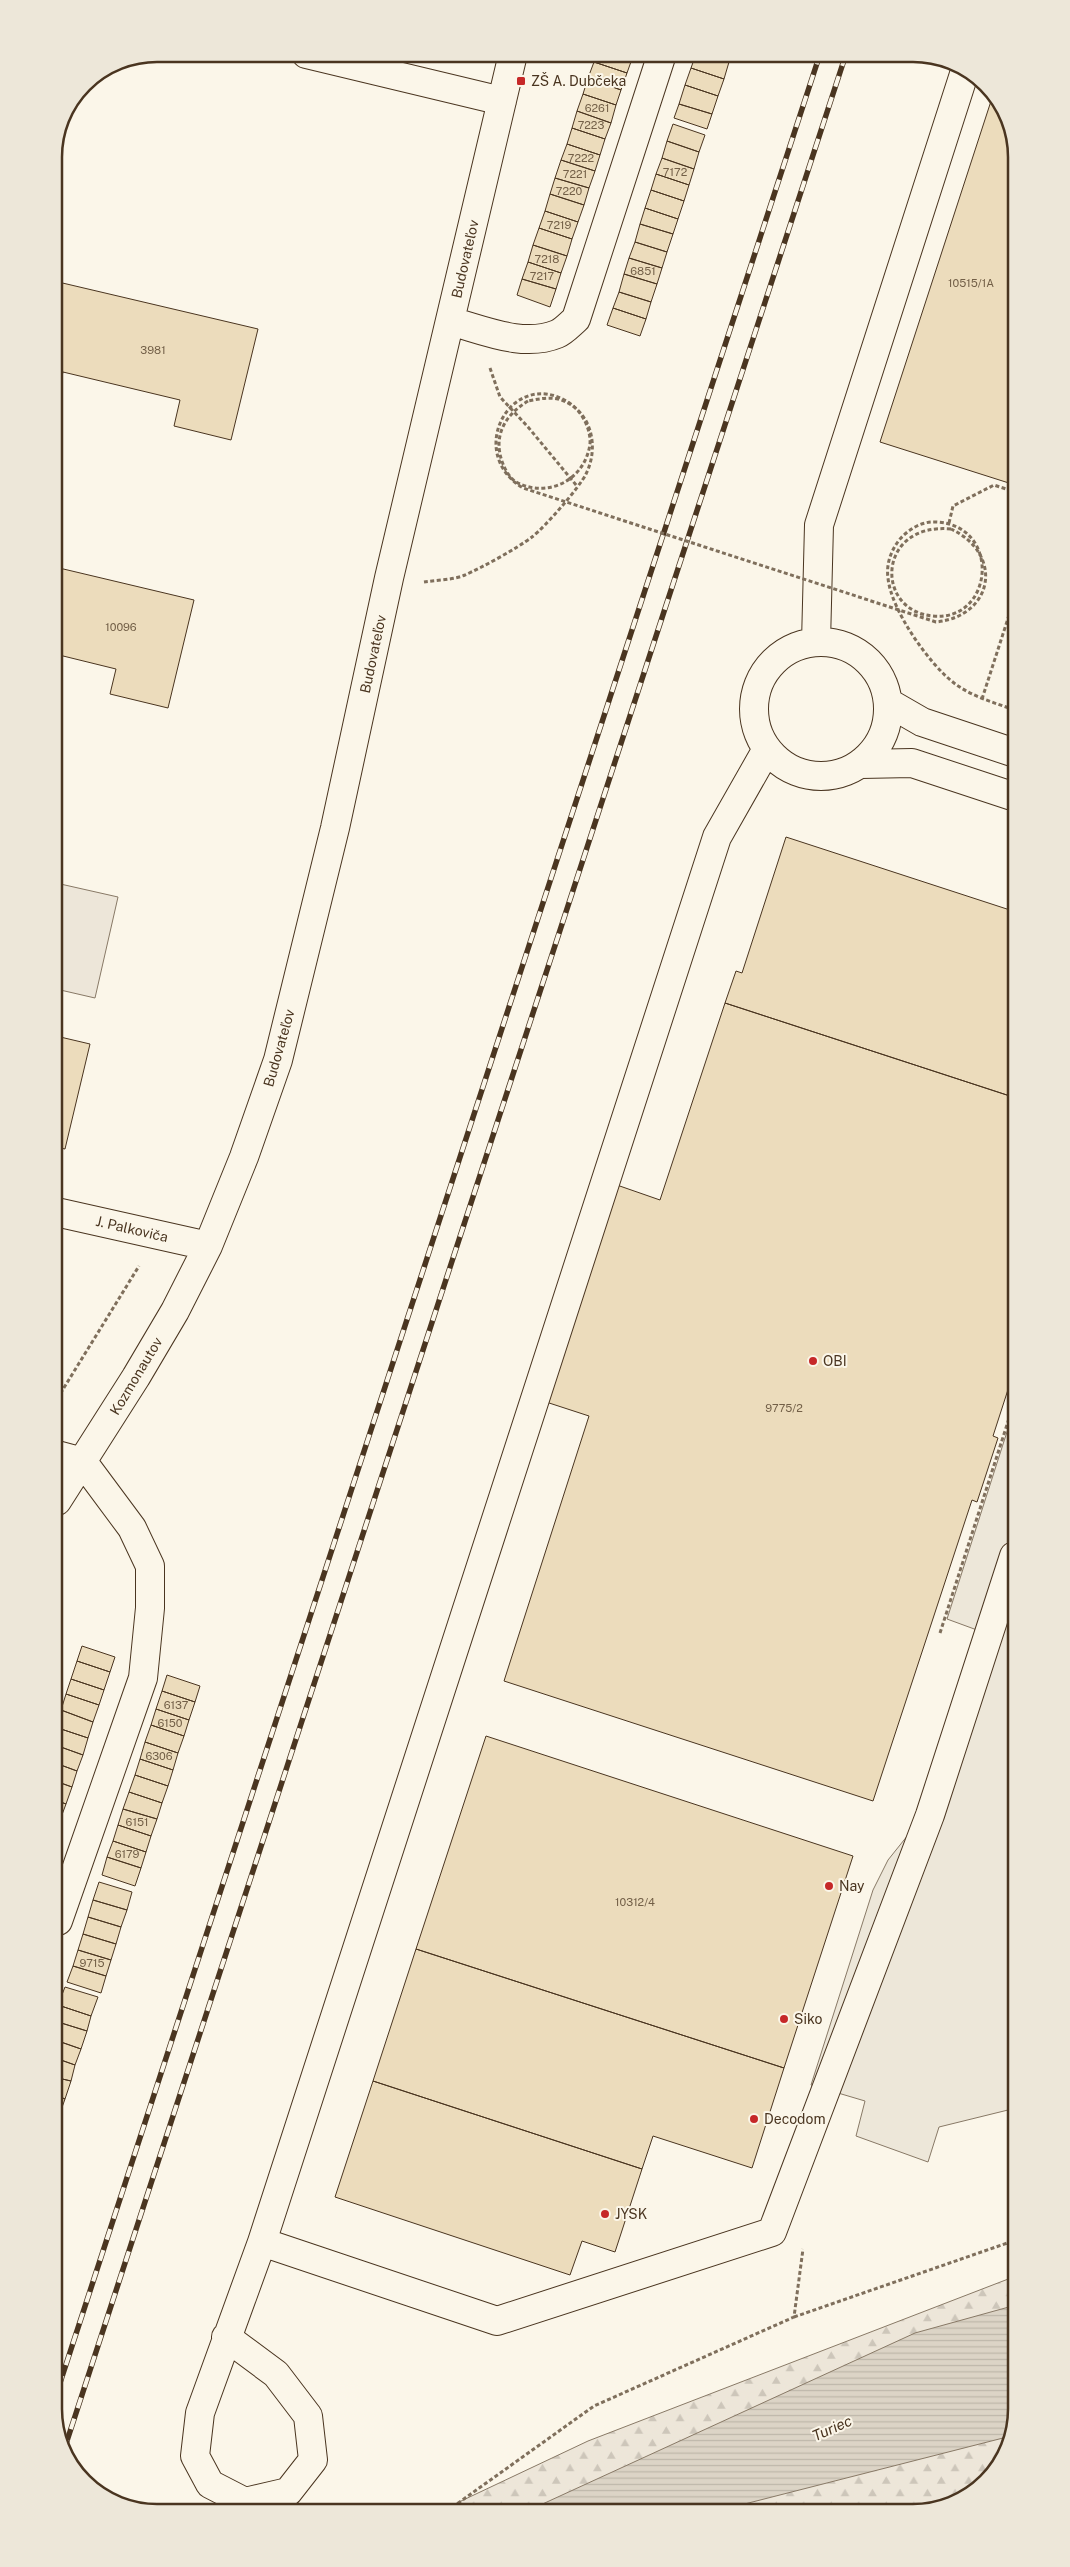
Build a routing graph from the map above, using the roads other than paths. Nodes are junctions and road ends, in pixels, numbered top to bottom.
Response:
1 (351, 63) edge
2 (511, 63) edge
3 (659, 63) edge
4 (963, 77) edge
5 (502, 101) junction
6 (450, 321) junction
7 (816, 642) junction
8 (889, 703) junction
9 (767, 749) junction
10 (1008, 751) edge
11 (861, 764) junction
12 (1008, 795) edge
13 (63, 1213) edge
14 (208, 1246) junction
15 (62, 1457) edge
16 (82, 1462) junction
17 (62, 1493) edge
18 (1008, 1574) edge
19 (62, 1909) edge
20 (262, 2242) junction
21 (226, 2337) junction

1 - 5 street
2 - 5 street, Budovateľov
3 - 6 street
4 - 7 street
5 - 6 street, Budovateľov
6 - 14 street, Budovateľov
7 - 8 street
7 - 9 street
8 - 10 street
8 - 11 street
9 - 11 street
9 - 20 street
11 - 12 street
13 - 14 street, J. Palkoviča
14 - 16 street, Kozmonautov
15 - 16 street
16 - 17 street, Kozmonautov
16 - 19 street
18 - 20 street
20 - 21 street
21 - 21 street

